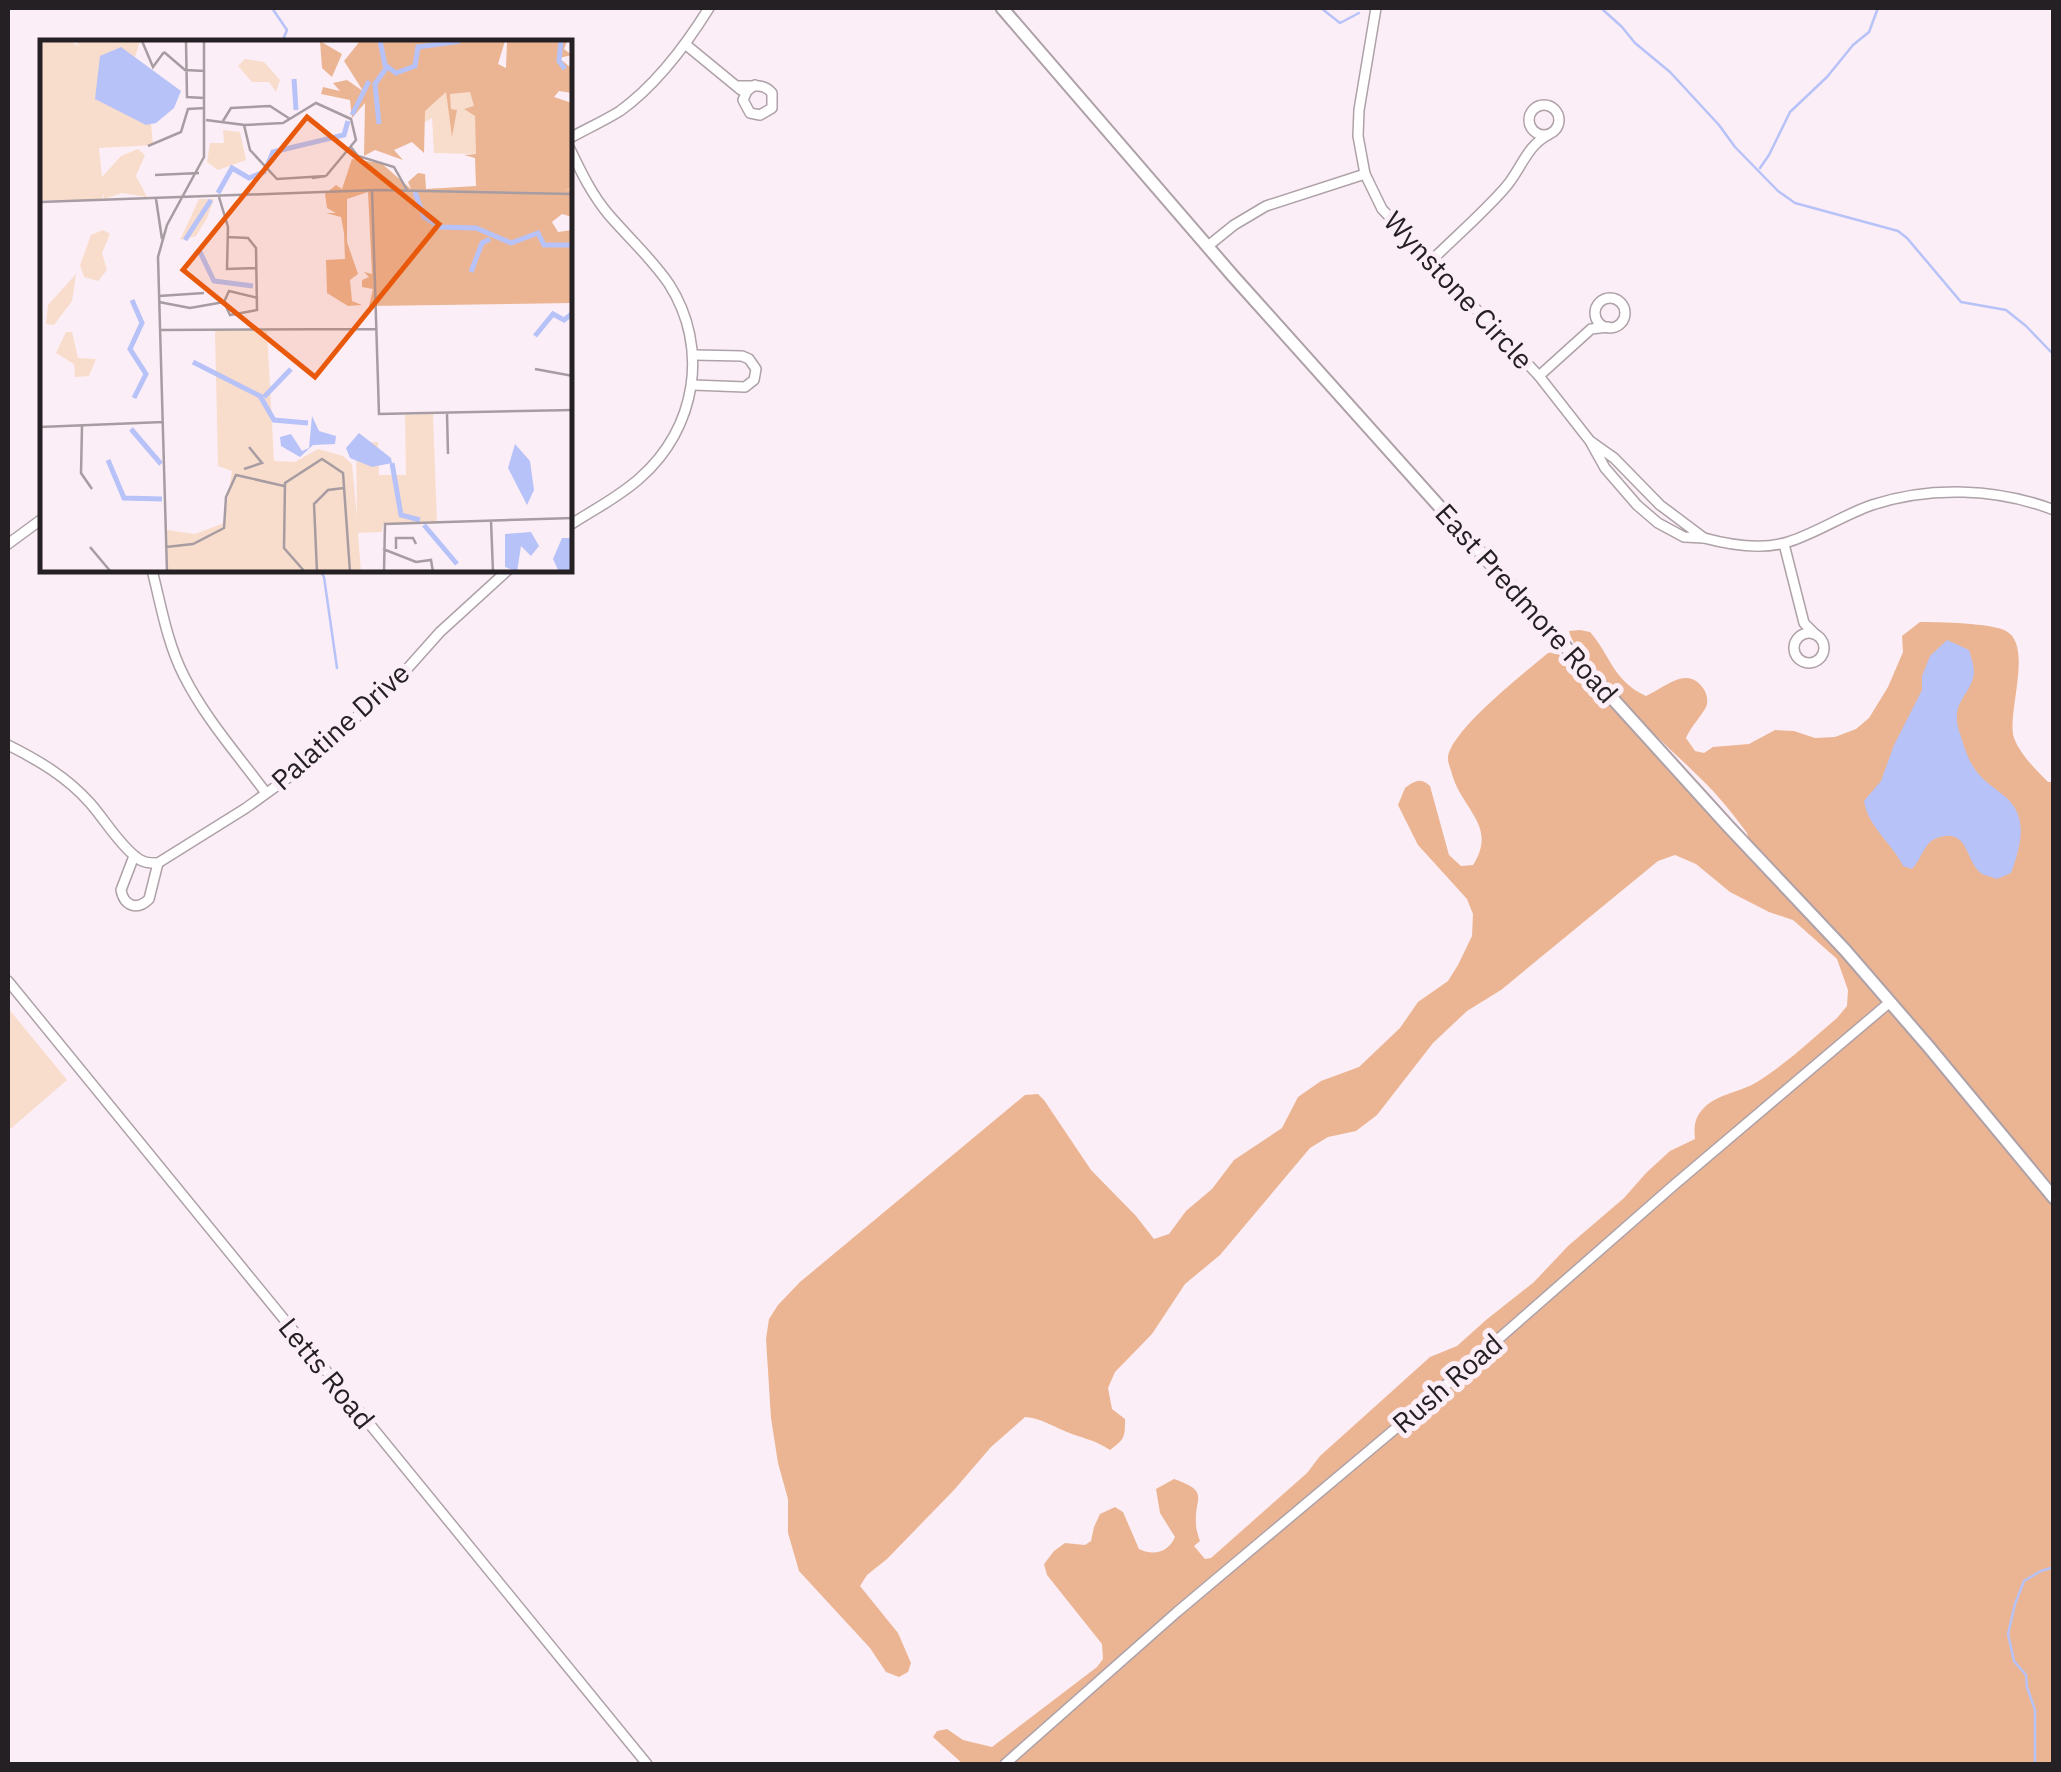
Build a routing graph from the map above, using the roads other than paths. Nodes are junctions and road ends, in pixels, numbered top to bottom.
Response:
1 (708, 8) edge
2 (1002, 8) edge
3 (1376, 8) edge
4 (685, 44) junction
5 (739, 86) junction
6 (755, 86) junction
7 (744, 100) junction
8 (1531, 128) junction
9 (1548, 135) junction
10 (572, 137) edge
11 (1533, 144) junction
12 (572, 153) edge
13 (1364, 174) junction
14 (1208, 246) junction
15 (1430, 262) junction
16 (1596, 314) junction
17 (1608, 328) junction
18 (1591, 330) junction
19 (694, 356) junction
20 (1539, 376) junction
21 (692, 385) junction
22 (1590, 440) junction
23 (2054, 510) edge
24 (40, 521) edge
25 (572, 525) edge
26 (1704, 538) junction
27 (9, 539) edge
28 (1784, 544) junction
29 (152, 572) edge
30 (503, 572) edge
31 (1804, 623) junction
32 (1815, 634) junction
33 (1798, 638) junction
34 (8, 744) edge
35 (266, 793) junction
36 (134, 856) junction
37 (158, 862) junction
38 (8, 982) edge
39 (1890, 1002) junction
40 (2054, 1198) edge
41 (647, 1764) edge
42 (1005, 1764) edge

1 - 4 street
2 - 14 street, East Predmore Road
3 - 13 street, Wynstone Circle
4 - 5 street
4 - 10 street
5 - 6 street
5 - 7 street
6 - 7 street
6 - 7 street
8 - 9 street
8 - 9 street
8 - 11 street
9 - 11 street
11 - 15 street
12 - 19 street
13 - 14 street
13 - 15 street, Wynstone Circle
14 - 39 street, East Predmore Road
15 - 20 street, Wynstone Circle
16 - 17 street
16 - 17 street
16 - 18 street
17 - 18 street
18 - 20 street
19 - 21 street
19 - 21 street
20 - 22 street, Wynstone Circle
21 - 25 street
22 - 26 street, Wynstone Circle
22 - 26 street, Wynstone Circle
23 - 28 street, Wynstone Circle
24 - 27 street
26 - 28 street, Wynstone Circle
28 - 31 street
29 - 35 street
30 - 35 street, Palatine Drive
31 - 32 street
31 - 33 street
32 - 33 street
32 - 33 street
34 - 36 street
35 - 37 street, Palatine Drive
36 - 37 street
36 - 37 street
38 - 41 street, Letts Road
39 - 40 street, East Predmore Road
39 - 42 street, Rush Road

